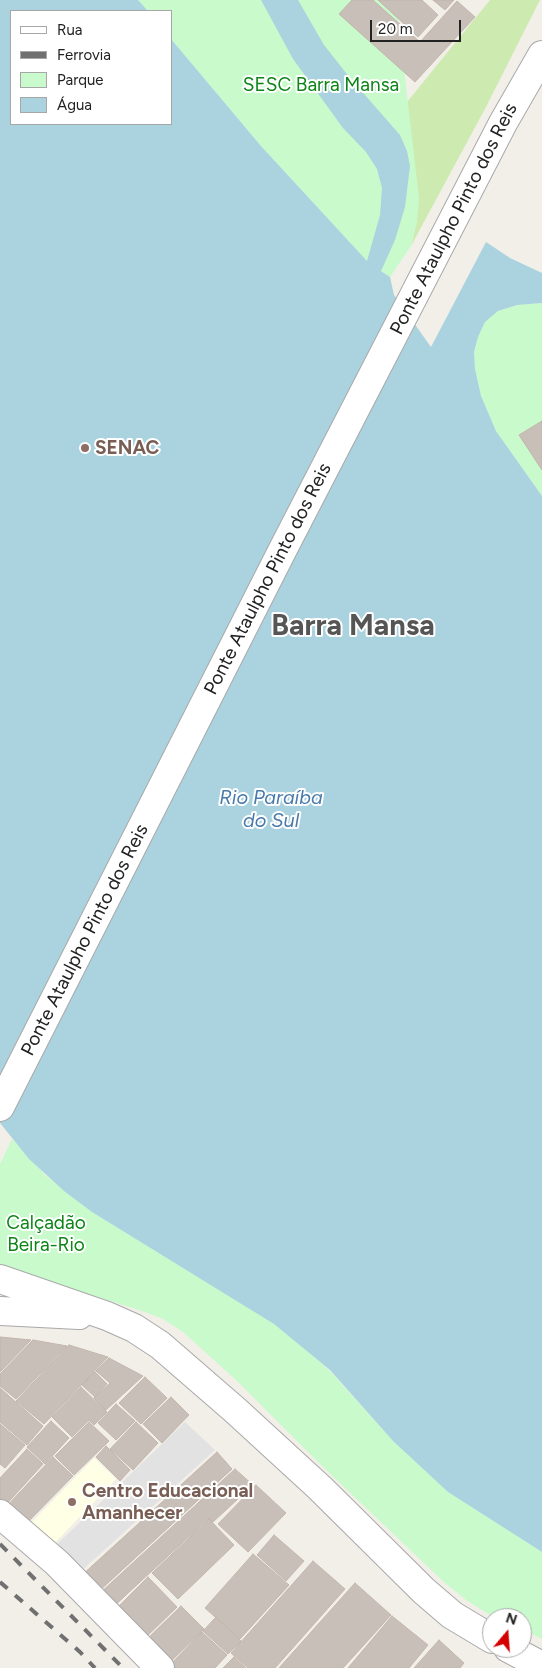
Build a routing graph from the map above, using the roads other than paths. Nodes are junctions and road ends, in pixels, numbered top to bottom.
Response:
1 (542, 54) edge
2 (0, 1107) edge
3 (0, 1279) edge
4 (0, 1312) edge
5 (108, 1316) junction
6 (0, 1514) edge
7 (482, 1633) edge
8 (527, 1658) edge
9 (542, 1666) edge
10 (160, 1668) edge

1 - 2 street, Ponte Ataulpho Pinto dos Reis
3 - 5 street
4 - 5 street
5 - 7 street
6 - 10 street
8 - 9 street

